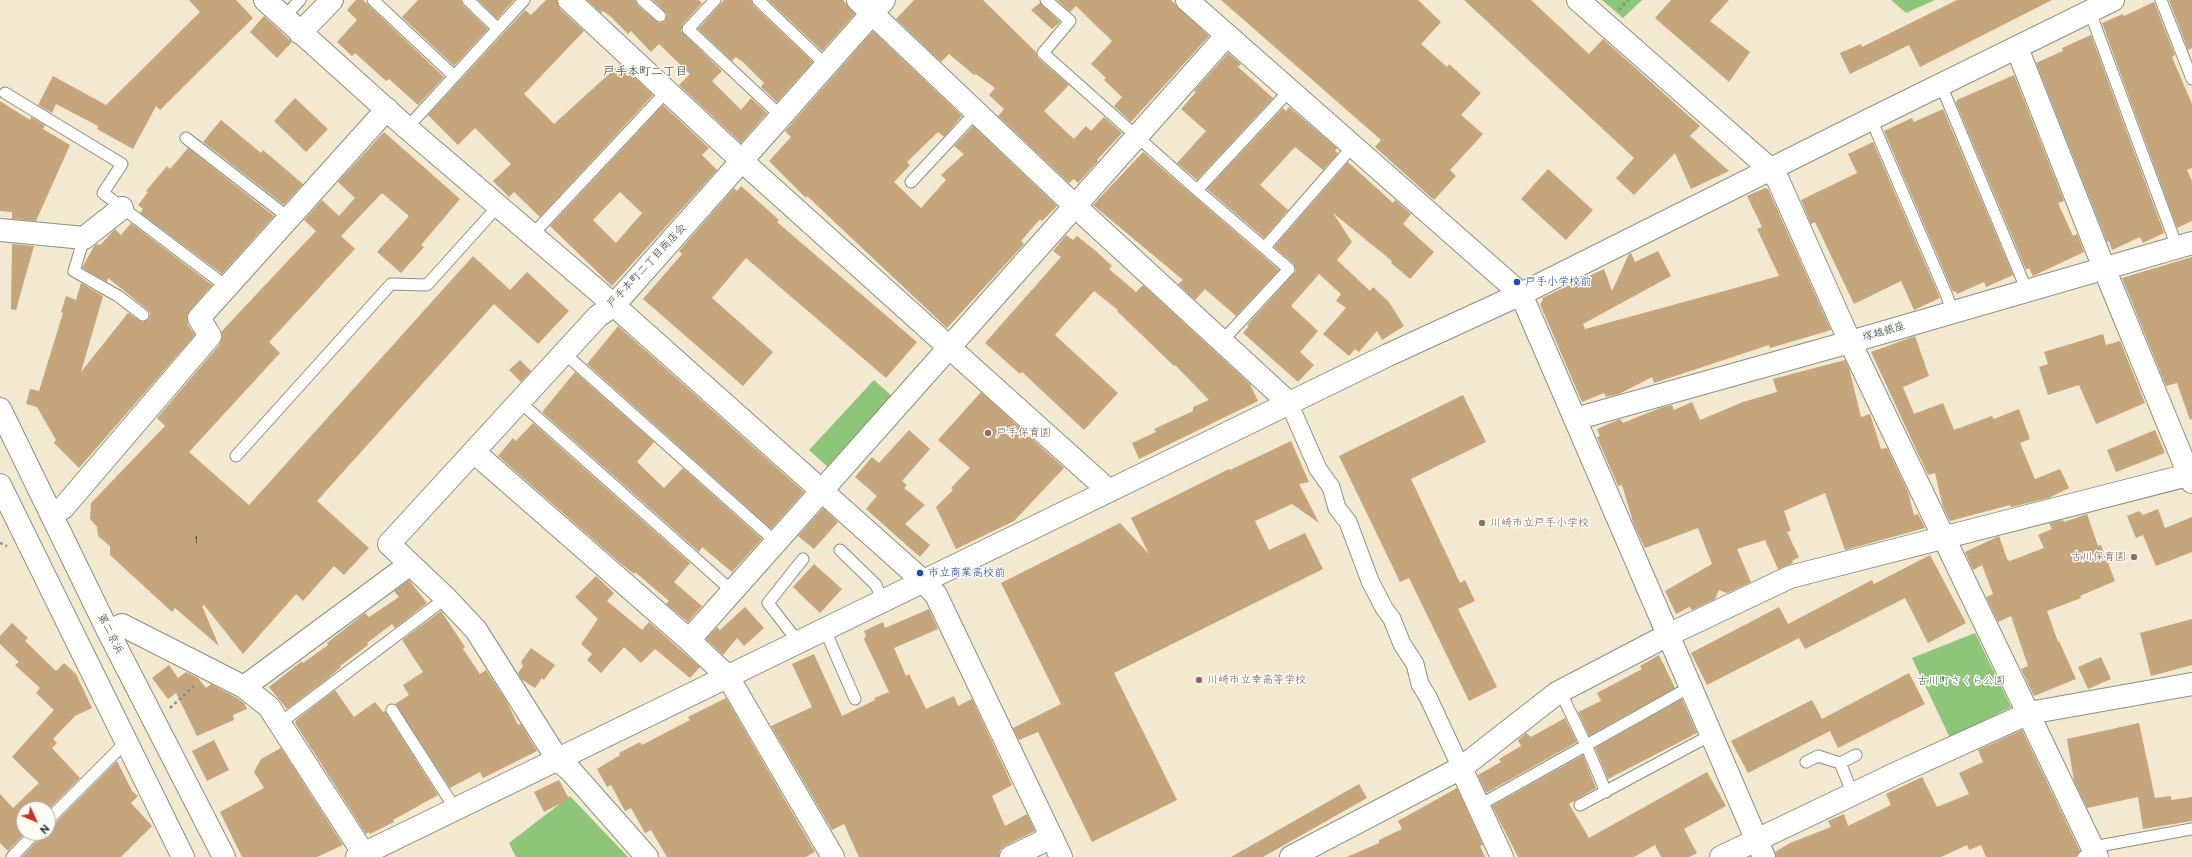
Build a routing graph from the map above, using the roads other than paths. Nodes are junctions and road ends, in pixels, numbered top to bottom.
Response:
1 (265, 0) edge
2 (300, 0) edge
3 (332, 0) edge
4 (373, 0) edge
5 (468, 0) edge
6 (524, 0) edge
7 (569, 0) edge
8 (642, 0) edge
9 (715, 0) edge
10 (758, 0) edge
11 (1046, 0) edge
12 (1188, 0) edge
13 (1578, 0) edge
14 (2113, 0) edge
15 (2161, 0) edge
16 (871, 4) edge
17 (2090, 12) junction
18 (660, 16) dead end
19 (284, 17) junction
20 (498, 28) junction
21 (300, 33) junction
22 (1228, 35) junction
23 (2017, 48) junction
24 (826, 65) junction
25 (453, 75) junction
26 (2192, 79) edge
27 (1941, 85) junction
28 (1290, 90) junction
29 (668, 92) junction
30 (5, 93) dead end
31 (387, 109) junction
32 (977, 111) junction
33 (782, 116) junction
34 (1871, 118) junction
35 (407, 128) junction
36 (1138, 136) junction
37 (186, 138) dead end
38 (1353, 146) junction
39 (742, 161) junction
40 (1770, 169) junction
41 (911, 182) dead end
42 (1197, 190) junction
43 (499, 205) junction
44 (1075, 206) junction
45 (122, 208) junction
46 (288, 218) junction
47 (0, 230) edge
48 (533, 234) junction
49 (84, 238) junction
50 (2185, 245) edge
51 (1265, 247) junction
52 (2104, 268) junction
53 (227, 287) junction
54 (2027, 291) junction
55 (1521, 294) junction
56 (614, 305) junction
57 (1952, 312) junction
58 (143, 315) dead end
59 (1223, 340) junction
60 (1850, 342) junction
61 (950, 347) junction
62 (564, 353) junction
63 (520, 402) junction
64 (1289, 403) junction
65 (0, 409) edge
66 (1575, 419) junction
67 (474, 452) junction
68 (236, 456) dead end
69 (2191, 477) edge
70 (0, 485) edge
71 (822, 490) junction
72 (1109, 491) junction
73 (51, 514) junction
74 (1943, 538) junction
75 (776, 542) junction
76 (840, 550) dead end
77 (803, 559) dead end
78 (409, 565) junction
79 (924, 582) junction
80 (732, 591) junction
81 (446, 598) junction
82 (883, 601) junction
83 (825, 630) junction
84 (108, 631) junction
85 (1668, 635) junction
86 (689, 640) junction
87 (798, 643) junction
88 (728, 677) junction
89 (2192, 684) edge
90 (1690, 687) junction
91 (244, 688) junction
92 (1560, 691) junction
93 (855, 699) dead end
94 (392, 710) dead end
95 (2029, 713) junction
96 (280, 724) junction
97 (1710, 734) junction
98 (125, 743) junction
99 (1586, 745) junction
100 (1856, 755) dead end
101 (558, 760) junction
102 (1806, 762) dead end
103 (1840, 763) junction
104 (1460, 768) junction
105 (1606, 792) junction
106 (1853, 794) junction
107 (1580, 805) dead end
108 (1478, 806) junction
109 (456, 810) junction
110 (56, 812) edge
111 (2192, 829) edge
112 (1052, 837) junction
113 (27, 841) edge
114 (1760, 848) edge
115 (361, 855) edge
116 (2092, 855) edge
117 (12, 857) edge
118 (183, 857) edge
119 (224, 857) edge
120 (647, 857) edge
121 (833, 857) edge
122 (1011, 857) edge
123 (1061, 857) edge
124 (1291, 857) edge
125 (1502, 857) edge
126 (1721, 857) edge

1 - 19 main road
2 - 19 lane
3 - 21 main road
4 - 25 lane
5 - 20 lane
6 - 20 lane
7 - 29 main road
8 - 18 lane
9 - 33 lane
10 - 24 lane
11 - 36 lane
12 - 22 main road
13 - 40 main road
14 - 17 main road
15 - 26 lane
16 - 24 main road, 戸手本町二丁目商店会
16 - 32 main road
17 - 23 main road
17 - 50 lane
19 - 21 main road
20 - 25 lane
21 - 31 main road
22 - 28 main road
22 - 36 main road
23 - 27 main road
23 - 52 main road
24 - 33 main road, 戸手本町二丁目商店会
25 - 35 lane
27 - 34 main road
27 - 54 lane
28 - 38 main road
28 - 42 lane
29 - 39 main road
29 - 48 lane
30 - 45 lane
31 - 35 main road
31 - 46 main road
32 - 41 lane
32 - 44 main road
33 - 39 main road, 戸手本町二丁目商店会
34 - 40 main road
34 - 57 lane
35 - 43 main road
36 - 42 lane
36 - 44 main road
37 - 46 lane
38 - 51 lane
38 - 55 main road
39 - 56 main road, 戸手本町二丁目商店会
39 - 61 main road
40 - 55 main road
40 - 60 main road
42 - 51 lane
43 - 48 main road
43 - 68 lane
44 - 59 main road
44 - 61 main road
45 - 49 main road
45 - 53 lane
46 - 53 main road
47 - 49 main road
48 - 56 main road
49 - 58 lane
50 - 52 main road, 塚越銀座
51 - 59 lane
52 - 54 main road, 塚越銀座
52 - 69 main road
53 - 73 main road
54 - 57 main road, 塚越銀座
55 - 64 main road
55 - 66 main road
56 - 62 main road, 戸手本町二丁目商店会
56 - 71 main road
57 - 60 main road, 塚越銀座
59 - 64 main road
60 - 66 main road, 塚越銀座
60 - 74 main road
61 - 71 main road
61 - 72 main road
62 - 63 main road, 戸手本町二丁目商店会
62 - 75 lane
63 - 67 main road, 戸手本町二丁目商店会
63 - 80 lane
64 - 72 main road
64 - 104 street
65 - 73 main road, 第二京浜
66 - 85 main road
67 - 78 main road, 戸手本町二丁目商店会
67 - 86 main road
69 - 74 main road
70 - 98 main road
71 - 75 main road
71 - 79 main road
72 - 79 main road
73 - 84 main road, 第二京浜
74 - 85 main road
74 - 95 main road
75 - 80 main road
76 - 82 lane
77 - 87 lane
78 - 81 main road
78 - 91 main road
79 - 82 main road
79 - 112 main road
80 - 86 main road
81 - 96 lane
81 - 101 main road
82 - 83 main road
83 - 87 main road
83 - 93 lane
84 - 91 main road
84 - 119 main road, 第二京浜
85 - 90 main road
85 - 92 main road
86 - 88 main road
87 - 88 main road
88 - 101 main road
88 - 121 main road
89 - 95 main road
90 - 97 main road
90 - 99 lane
91 - 96 main road
92 - 99 lane
92 - 104 main road
94 - 109 lane
95 - 106 main road
95 - 116 main road
96 - 115 main road
97 - 105 lane
97 - 114 main road
98 - 110 lane
98 - 118 main road
99 - 105 lane
99 - 108 lane
100 - 103 lane
101 - 109 main road
101 - 120 main road
102 - 103 lane
103 - 106 lane
104 - 108 main road
104 - 124 main road
105 - 107 lane
106 - 114 main road
108 - 125 main road
109 - 115 main road
111 - 116 lane
112 - 122 main road
112 - 123 main road
113 - 117 lane
114 - 126 main road

